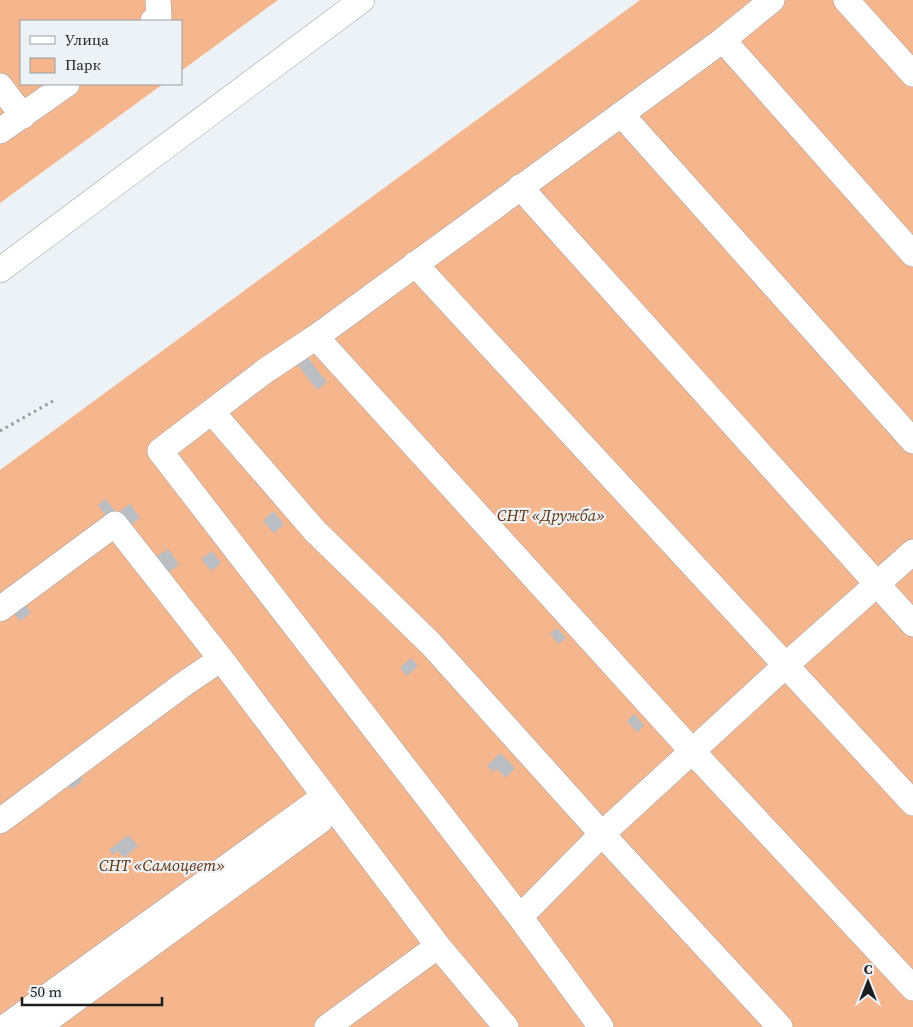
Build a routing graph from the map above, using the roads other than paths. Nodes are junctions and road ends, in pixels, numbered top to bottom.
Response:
1 (158, 0) edge
2 (772, 0) edge
3 (846, 0) edge
4 (360, 1) edge
5 (154, 20) edge
6 (723, 40) junction
7 (913, 74) edge
8 (66, 85) edge
9 (0, 86) edge
10 (621, 114) junction
11 (23, 116) junction
12 (0, 131) edge
13 (520, 187) junction
14 (913, 254) edge
15 (415, 264) junction
16 (0, 270) edge
17 (316, 337) junction
18 (212, 412) junction
19 (913, 441) edge
20 (913, 552) edge
21 (877, 584) junction
22 (0, 609) edge
23 (913, 624) edge
24 (220, 658) junction
25 (786, 665) junction
26 (692, 752) junction
27 (330, 803) junction
28 (913, 803) edge
29 (0, 821) edge
30 (602, 834) junction
31 (520, 917) junction
32 (438, 946) junction
33 (913, 988) edge
34 (5, 1027) edge
35 (38, 1027) edge
36 (327, 1027) edge
37 (506, 1027) edge
38 (601, 1027) edge
39 (780, 1027) edge

1 - 5 lane
2 - 6 lane
3 - 7 lane
4 - 16 lane
6 - 10 lane
6 - 14 lane
8 - 11 lane
9 - 11 lane
10 - 13 lane
10 - 19 lane
11 - 12 lane
13 - 15 lane
13 - 21 lane
15 - 17 lane
15 - 25 lane
17 - 18 lane
17 - 26 lane
18 - 30 lane
18 - 31 lane
20 - 21 lane
21 - 23 lane
21 - 25 lane
22 - 24 lane
24 - 27 lane
24 - 29 lane
25 - 26 lane
25 - 28 lane
26 - 30 lane
26 - 33 lane
27 - 32 lane
27 - 34 lane
27 - 35 lane
30 - 31 lane
30 - 39 lane
31 - 38 lane
32 - 36 lane
32 - 37 lane

